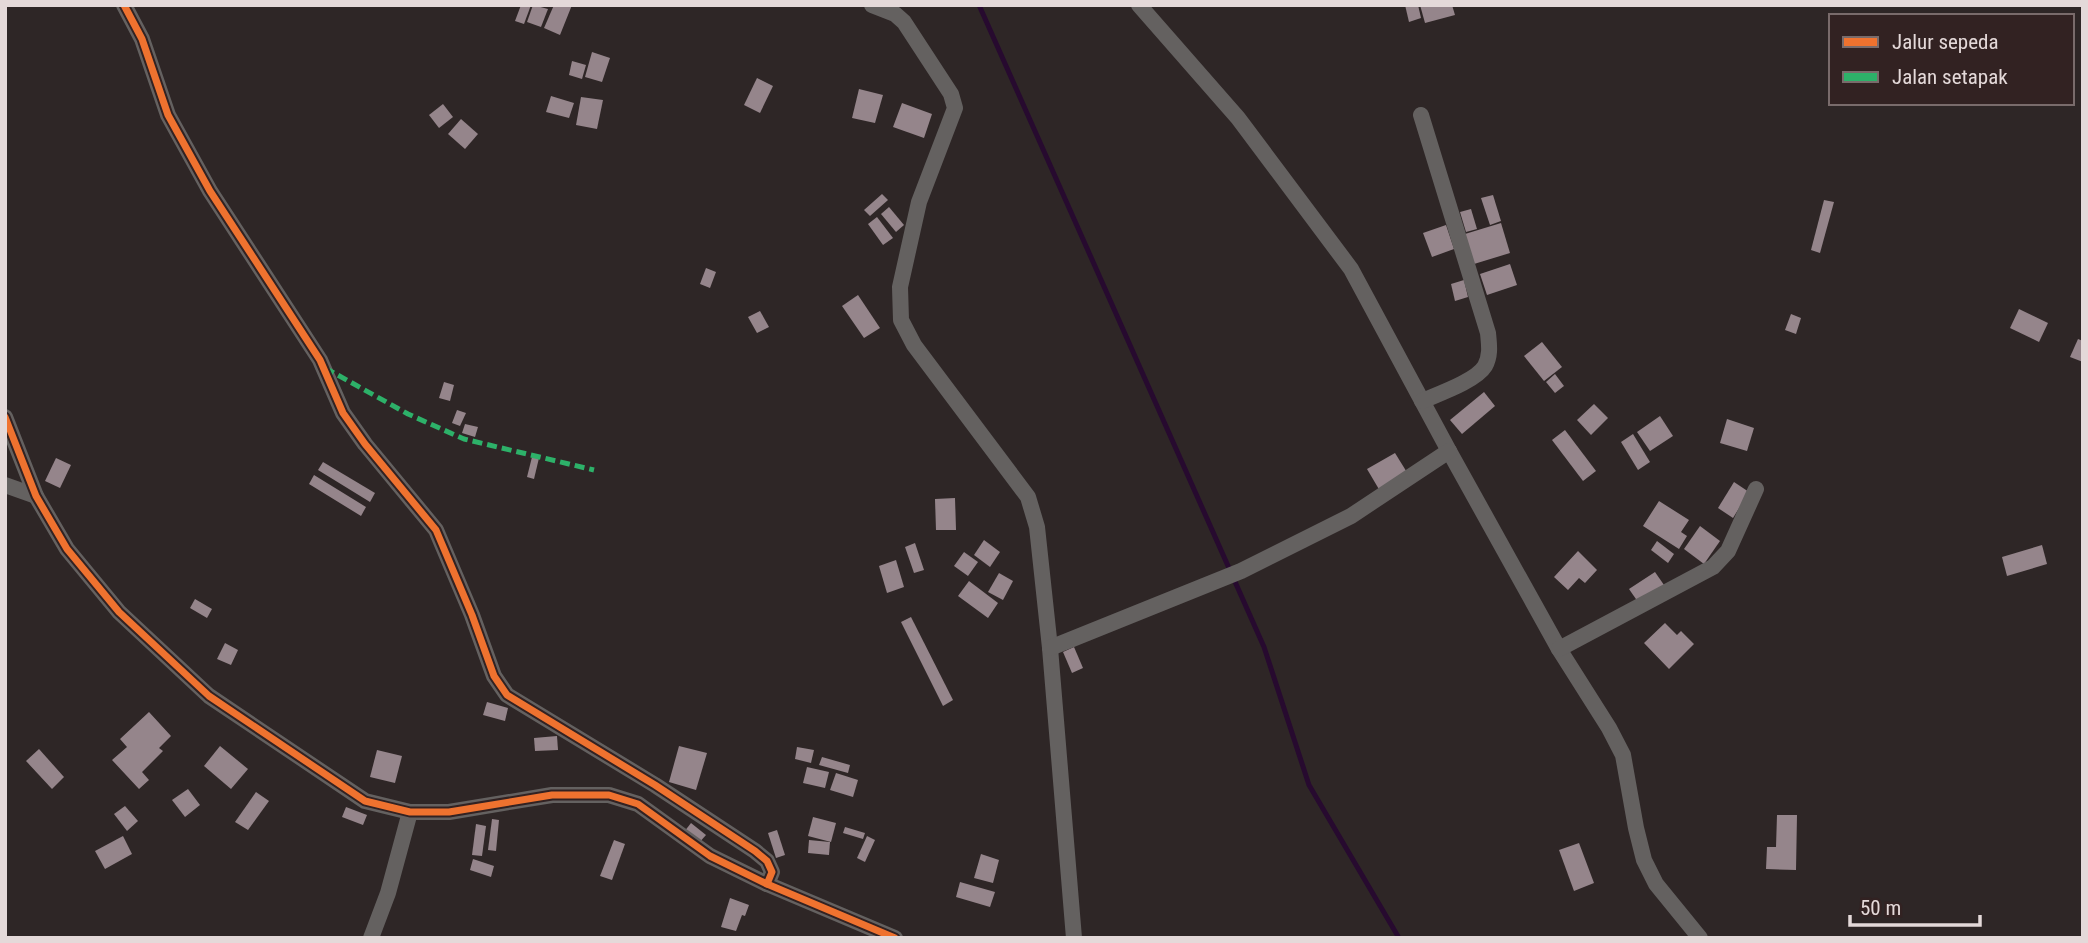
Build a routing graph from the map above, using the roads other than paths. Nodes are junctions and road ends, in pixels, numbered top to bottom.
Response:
1 (124, 5) edge
2 (872, 5) edge
3 (1139, 5) edge
4 (1421, 115) dead end
5 (1422, 401) junction
6 (5, 417) edge
7 (1449, 451) junction
8 (5, 485) edge
9 (1756, 489) dead end
10 (36, 496) junction
11 (1050, 648) junction
12 (1559, 649) junction
13 (410, 812) junction
14 (767, 884) junction
15 (371, 938) edge
16 (895, 938) edge
17 (1074, 938) edge
18 (1700, 938) edge

1 - 14 street
2 - 11 street
3 - 5 street
4 - 5 street
5 - 7 street
6 - 10 street
7 - 11 street
7 - 12 street
8 - 10 street
9 - 12 street
10 - 13 street
11 - 17 street
12 - 18 street
13 - 14 street
13 - 15 street
14 - 16 street

